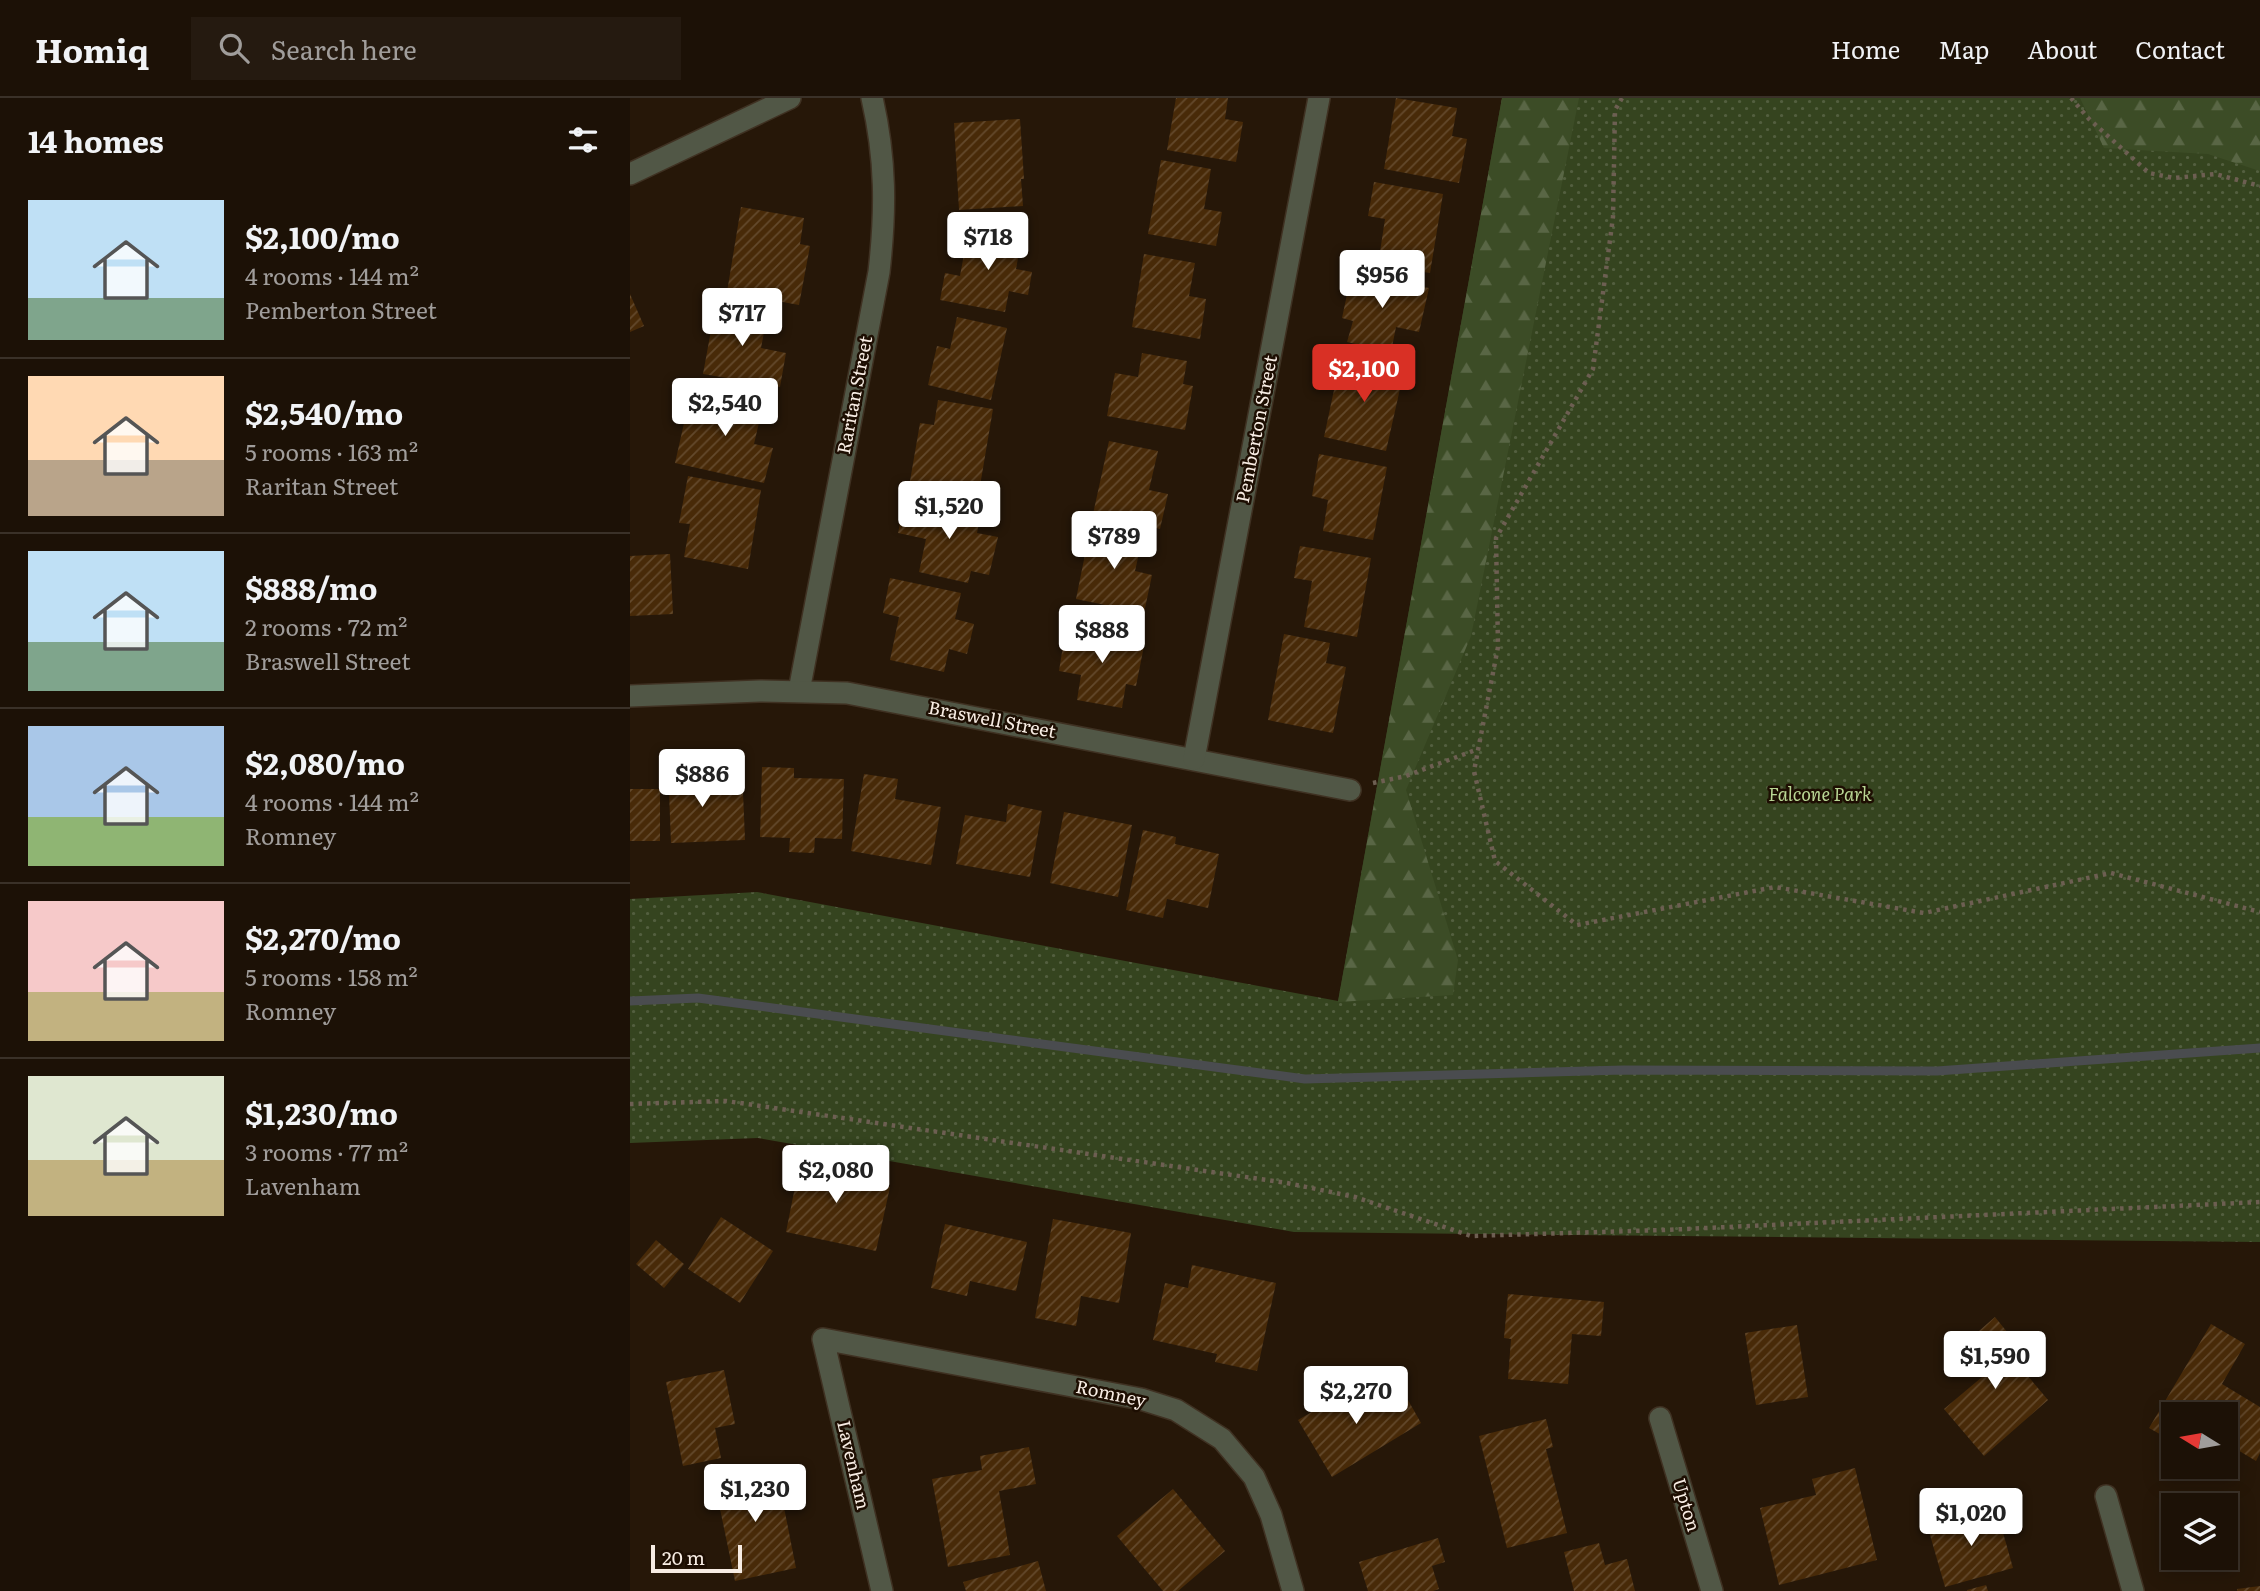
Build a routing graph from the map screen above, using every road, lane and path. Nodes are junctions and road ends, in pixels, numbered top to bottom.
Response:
1 (790, 98) edge
2 (872, 98) edge
3 (1319, 98) edge
4 (1622, 98) edge
5 (2071, 98) edge
6 (630, 174) edge
7 (2260, 186) edge
8 (799, 691) junction
9 (630, 696) edge
10 (1479, 748) junction
11 (1194, 760) junction
12 (1350, 790) joint
13 (2260, 912) edge
14 (630, 1104) edge
15 (2260, 1202) edge
16 (823, 1339) joint
17 (1660, 1418) dead end
18 (2106, 1496) dead end
19 (882, 1591) edge
20 (1293, 1591) edge
21 (1712, 1591) edge
22 (2133, 1591) edge

1 - 6 street
2 - 8 street, Raritan Street
3 - 11 street, Pemberton Street
4 - 10 path
5 - 7 path
8 - 9 street, Braswell Street
8 - 11 street, Braswell Street
10 - 12 path
10 - 13 path
11 - 12 street, Braswell Street
14 - 15 path
16 - 19 street, Lavenham
16 - 20 street, Romney
17 - 21 street, Upton
18 - 22 street

